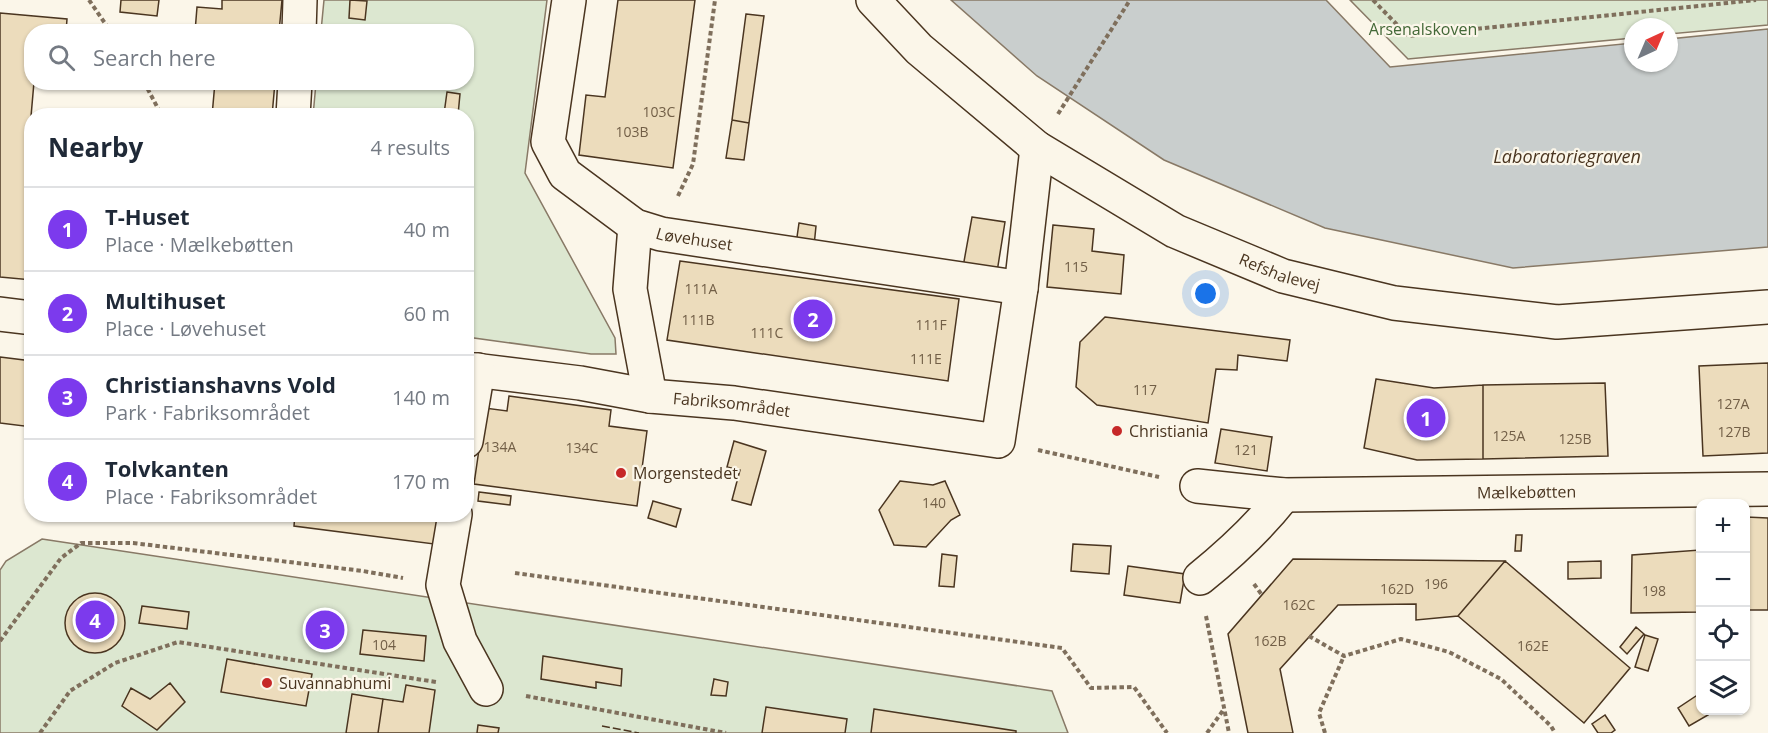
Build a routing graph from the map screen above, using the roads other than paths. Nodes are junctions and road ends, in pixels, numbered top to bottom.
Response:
1 (300, 0) edge
2 (569, 0) edge
3 (873, 0) edge
4 (298, 24) edge
5 (295, 90) edge
6 (293, 108) edge
7 (1037, 148) junction
8 (648, 230) junction
9 (1021, 288) junction
10 (1768, 307) edge
11 (0, 314) edge
12 (24, 317) edge
13 (474, 370) edge
14 (650, 396) junction
15 (1197, 486) road end
16 (1768, 489) edge
17 (1284, 495) junction
18 (454, 522) edge
19 (1200, 578) dead end
20 (486, 689) road end

1 - 4 street
2 - 8 street, Løvehuset
3 - 7 street, Refshalevej
5 - 6 street
7 - 9 street
7 - 10 street, Refshalevej
8 - 9 street, Løvehuset
8 - 14 street
9 - 14 street, Fabriksområdet
11 - 12 street
13 - 14 street, Fabriksområdet
15 - 17 street, Mælkebøtten
16 - 17 street, Mælkebøtten
17 - 19 street
18 - 20 street

